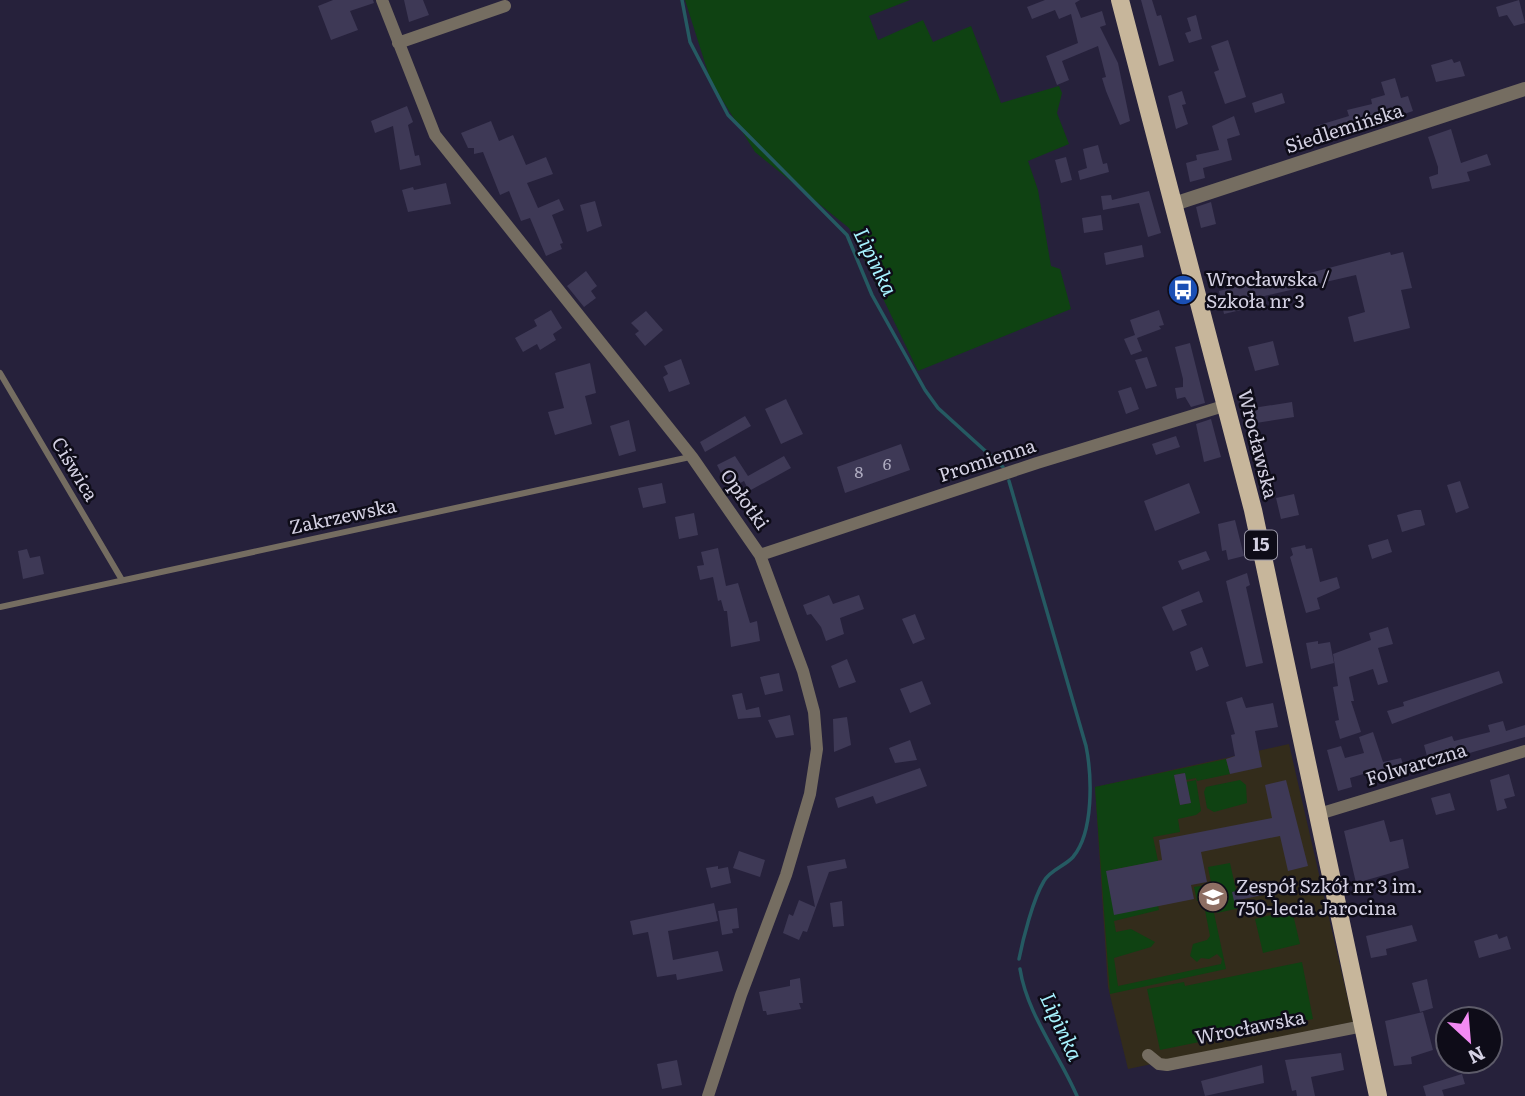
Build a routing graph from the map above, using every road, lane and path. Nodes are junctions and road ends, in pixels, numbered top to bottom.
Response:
1 (382, 0) edge
2 (1120, 0) edge
3 (505, 6) dead end
4 (398, 43) junction
5 (1525, 89) edge
6 (1174, 204) junction
7 (0, 373) edge
8 (1227, 405) junction
9 (692, 457) junction
10 (760, 555) junction
11 (122, 580) junction
12 (0, 607) edge
13 (1525, 751) edge
14 (1319, 814) junction
15 (1363, 1026) junction
16 (1148, 1055) dead end
17 (708, 1096) edge
18 (1378, 1096) edge

1 - 4 street, Opłotki
2 - 6 main road, Wrocławska / 15
3 - 4 street
4 - 9 street, Opłotki
5 - 6 street, Siedlemińska
6 - 8 main road, Wrocławska / 15
7 - 11 lane, Ciświca
8 - 10 street, Promienna
8 - 14 main road, Wrocławska / 15
9 - 10 street, Opłotki
9 - 11 lane, Zakrzewska
10 - 17 street, Opłotki
11 - 12 lane, Zakrzewska
13 - 14 street, Folwarczna
14 - 15 main road, Wrocławska / 15
15 - 16 street, Wrocławska
15 - 18 main road, Wrocławska / 15

